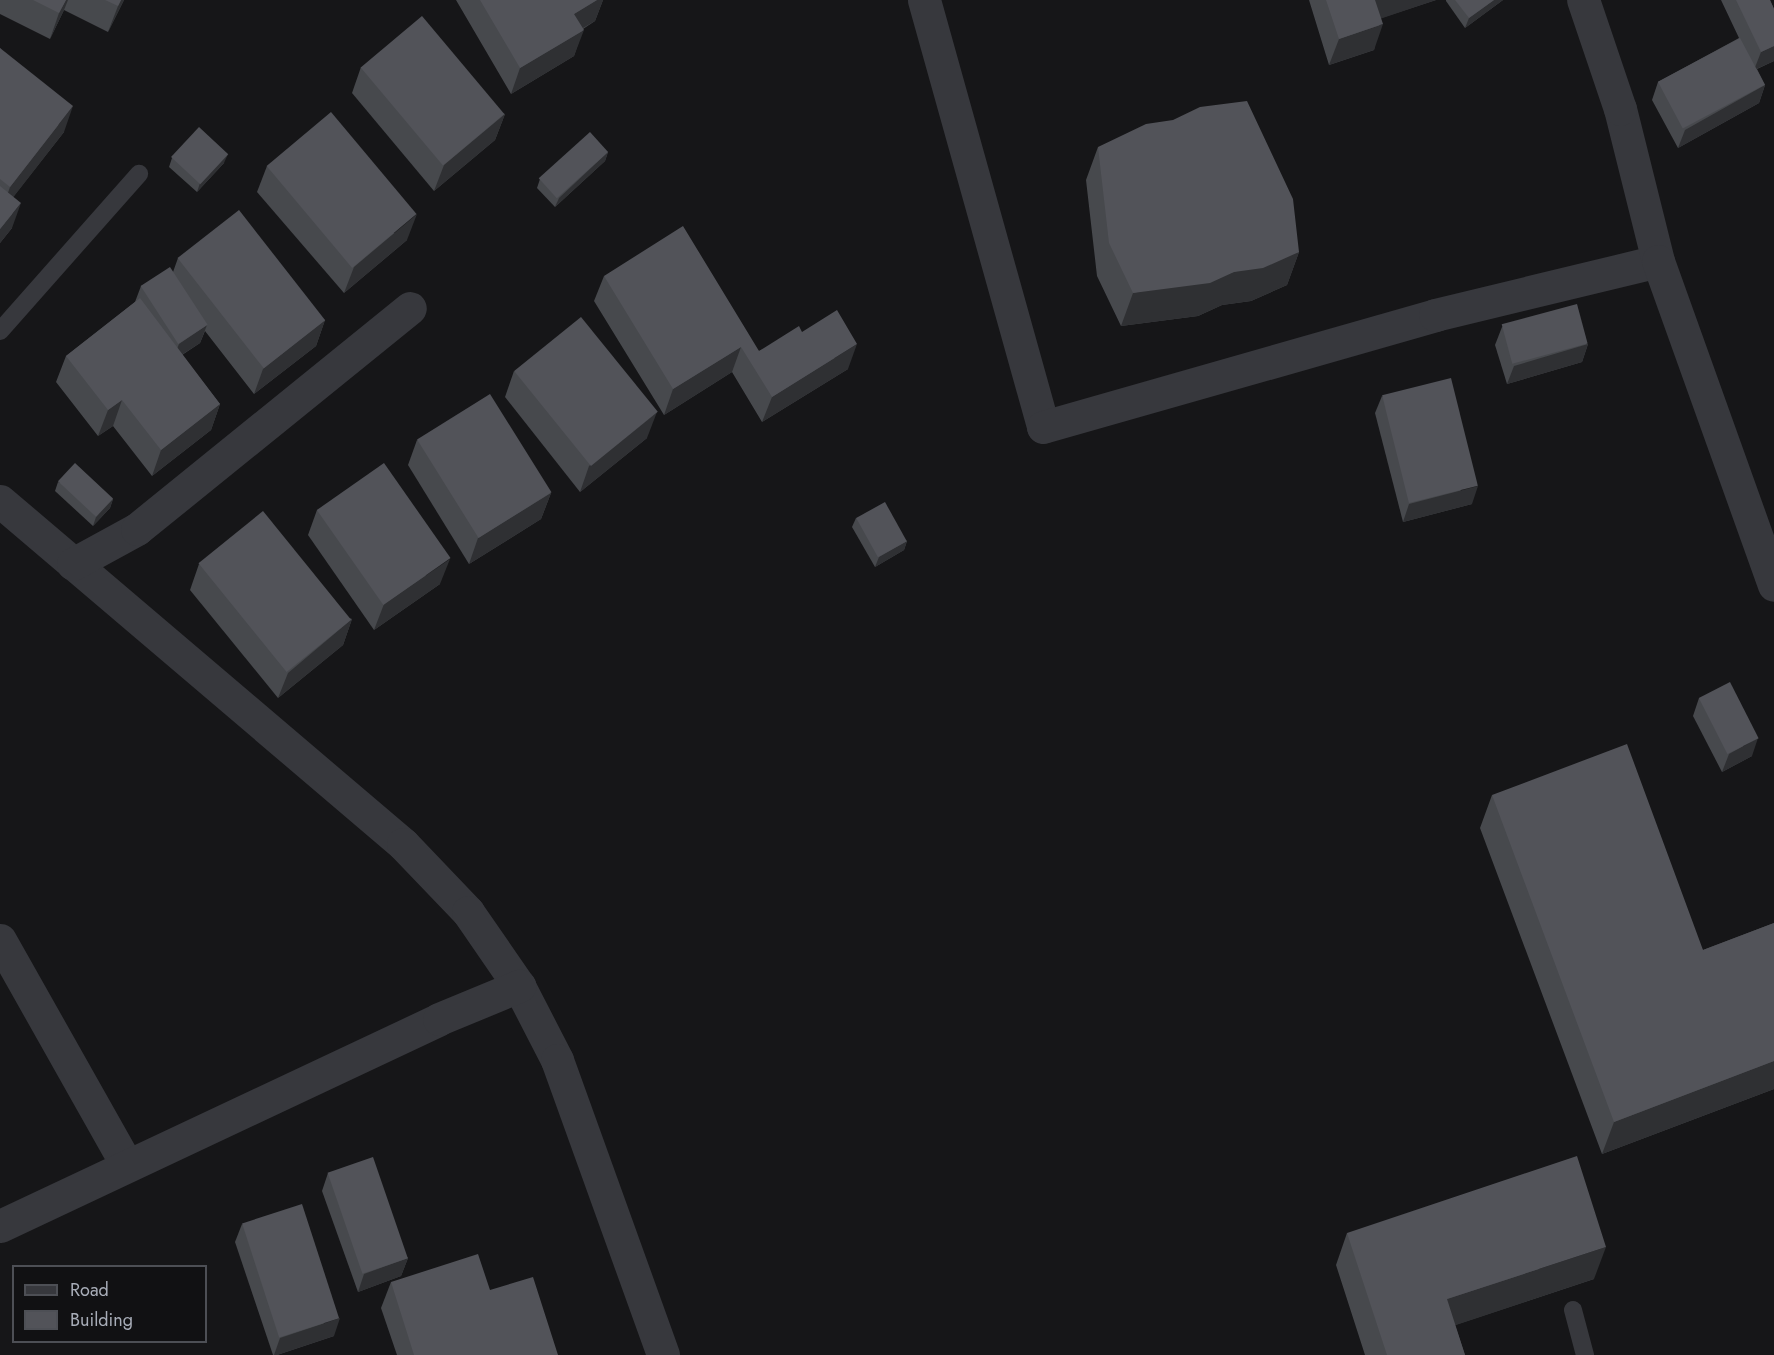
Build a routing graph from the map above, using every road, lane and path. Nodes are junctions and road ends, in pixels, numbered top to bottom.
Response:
1 (924, 0) edge
2 (1583, 0) edge
3 (139, 174) dead end
4 (1658, 261) junction
5 (410, 308) dead end
6 (0, 331) edge
7 (0, 501) edge
8 (73, 564) junction
9 (1774, 585) edge
10 (0, 940) edge
11 (519, 986) junction
12 (126, 1164) junction
13 (0, 1226) edge
14 (1573, 1310) dead end
15 (663, 1355) edge
16 (1585, 1355) edge

1 - 4 street
2 - 4 street
3 - 6 lane
4 - 9 street
5 - 8 street
7 - 8 street
8 - 11 street
10 - 12 street
11 - 12 street
11 - 15 street
12 - 13 street
14 - 16 lane

